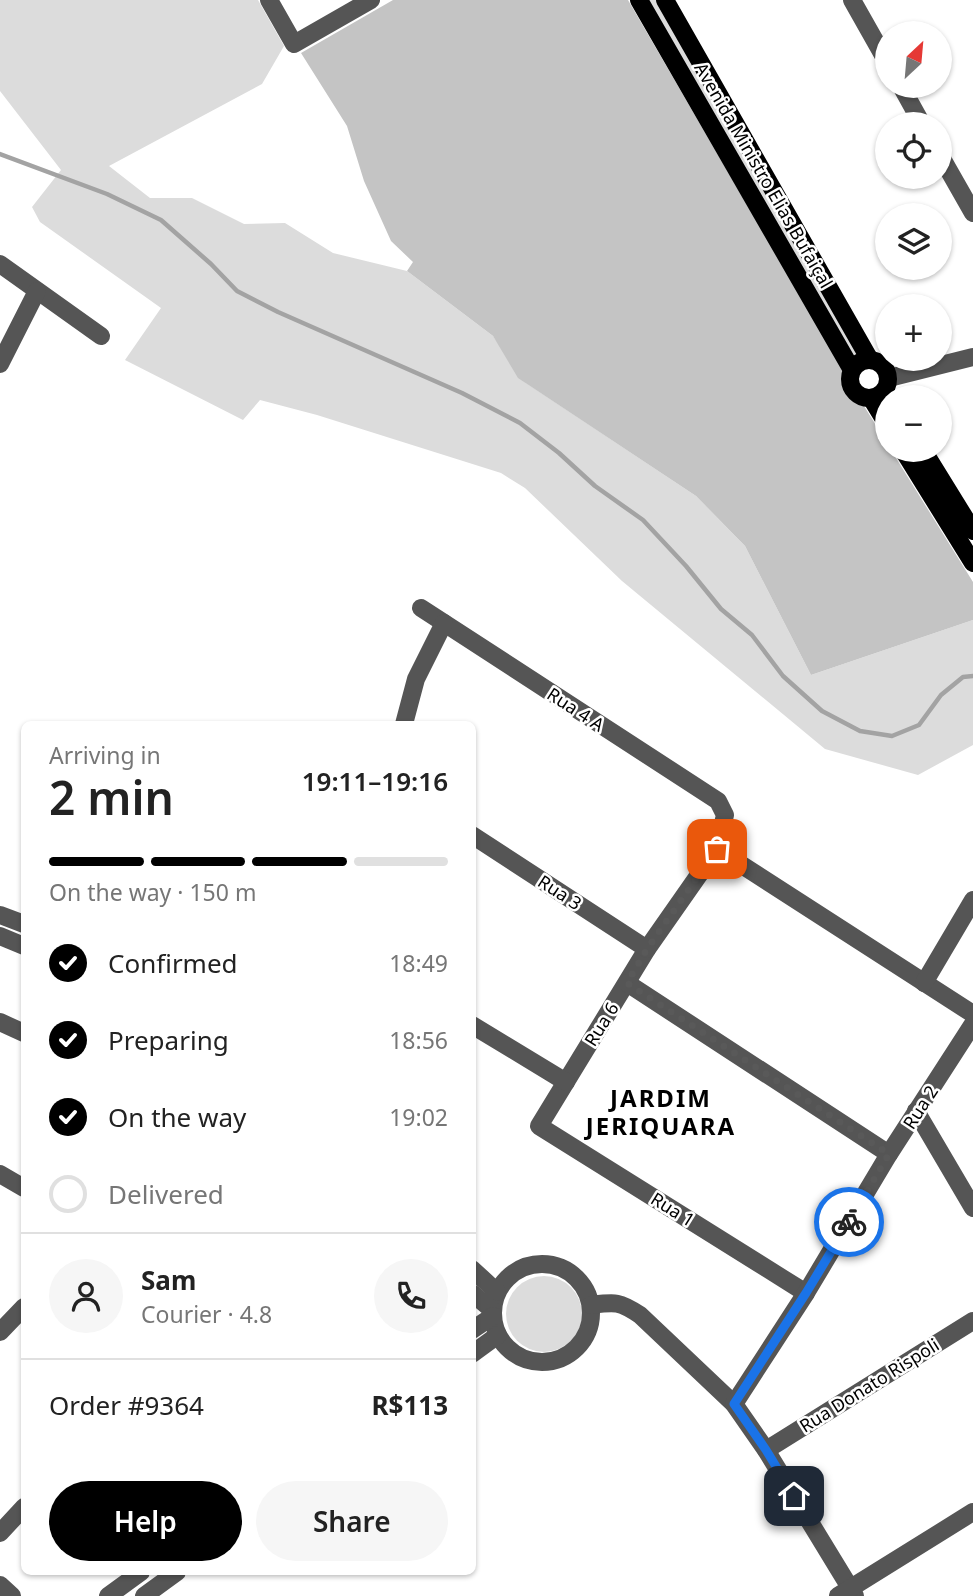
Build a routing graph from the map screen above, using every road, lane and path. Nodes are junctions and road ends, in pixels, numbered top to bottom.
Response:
1 (269, 0) edge
2 (371, 0) edge
3 (639, 0) edge
4 (665, 0) edge
5 (852, 0) edge
6 (875, 41) edge
7 (952, 176) edge
8 (973, 213) edge
9 (0, 264) edge
10 (37, 291) junction
11 (101, 336) dead end
12 (973, 357) edge
13 (870, 360) junction
14 (0, 364) edge
15 (852, 370) junction
16 (884, 385) edge
17 (900, 385) edge
18 (875, 393) edge
19 (910, 462) edge
20 (930, 462) edge
21 (973, 531) edge
22 (973, 563) edge
23 (421, 608) dead end
24 (444, 623) junction
25 (405, 721) edge
26 (725, 815) joint
27 (476, 838) edge
28 (717, 849) junction
29 (973, 900) edge
30 (0, 915) edge
31 (21, 923) edge
32 (0, 936) edge
33 (21, 945) edge
34 (647, 949) junction
35 (627, 983) junction
36 (924, 983) junction
37 (973, 1014) edge
38 (0, 1022) edge
39 (973, 1024) edge
40 (476, 1027) edge
41 (21, 1031) edge
42 (566, 1082) junction
43 (916, 1111) junction
44 (539, 1126) joint
45 (889, 1154) junction
46 (0, 1174) edge
47 (21, 1186) edge
48 (973, 1208) edge
49 (476, 1273) edge
50 (497, 1292) junction
51 (806, 1293) junction
52 (476, 1297) edge
53 (591, 1305) junction
54 (21, 1310) edge
55 (493, 1313) junction
56 (973, 1321) edge
57 (476, 1327) edge
58 (1, 1330) edge
59 (498, 1335) junction
60 (476, 1351) edge
61 (734, 1404) junction
62 (766, 1450) junction
63 (21, 1510) edge
64 (973, 1512) edge
65 (0, 1533) edge
66 (137, 1575) edge
67 (173, 1575) edge
68 (0, 1585) edge
69 (848, 1593) edge
70 (12, 1596) edge
71 (108, 1596) edge
72 (144, 1596) edge

1 - 2 street
3 - 15 main road, Avenida Ministro Elias Bufaiçal
4 - 13 main road, Avenida Ministro Elias Bufaiçal
5 - 6 street
7 - 8 street
9 - 10 street
10 - 11 street
10 - 14 street
12 - 17 street
13 - 15 main road
13 - 16 main road
15 - 18 main road
19 - 22 main road
20 - 21 main road
23 - 24 street, Rua 4 A
24 - 25 street
24 - 26 street, Rua 4 A
26 - 28 street, Rua 6
27 - 34 street, Rua 3
28 - 34 street, Rua 6
28 - 36 street
29 - 36 street
30 - 31 street
32 - 33 street
34 - 35 street, Rua 6
35 - 42 street, Rua 6
35 - 45 street
36 - 37 street
38 - 41 street
39 - 43 street, Rua 2
40 - 42 street
42 - 44 street, Rua 6
43 - 45 street, Rua 2
43 - 48 street
44 - 51 street, Rua 1
45 - 51 street, Rua 2
46 - 47 street
49 - 50 street
50 - 53 street
50 - 55 street
51 - 61 street, Rua 2
52 - 55 street
53 - 59 street
53 - 61 street
54 - 58 street
55 - 57 street
55 - 59 street
56 - 62 street, Rua Donato Rispoli
59 - 60 street
61 - 62 street
62 - 69 street
63 - 65 street
64 - 69 street
66 - 71 street
67 - 72 street
68 - 70 street

